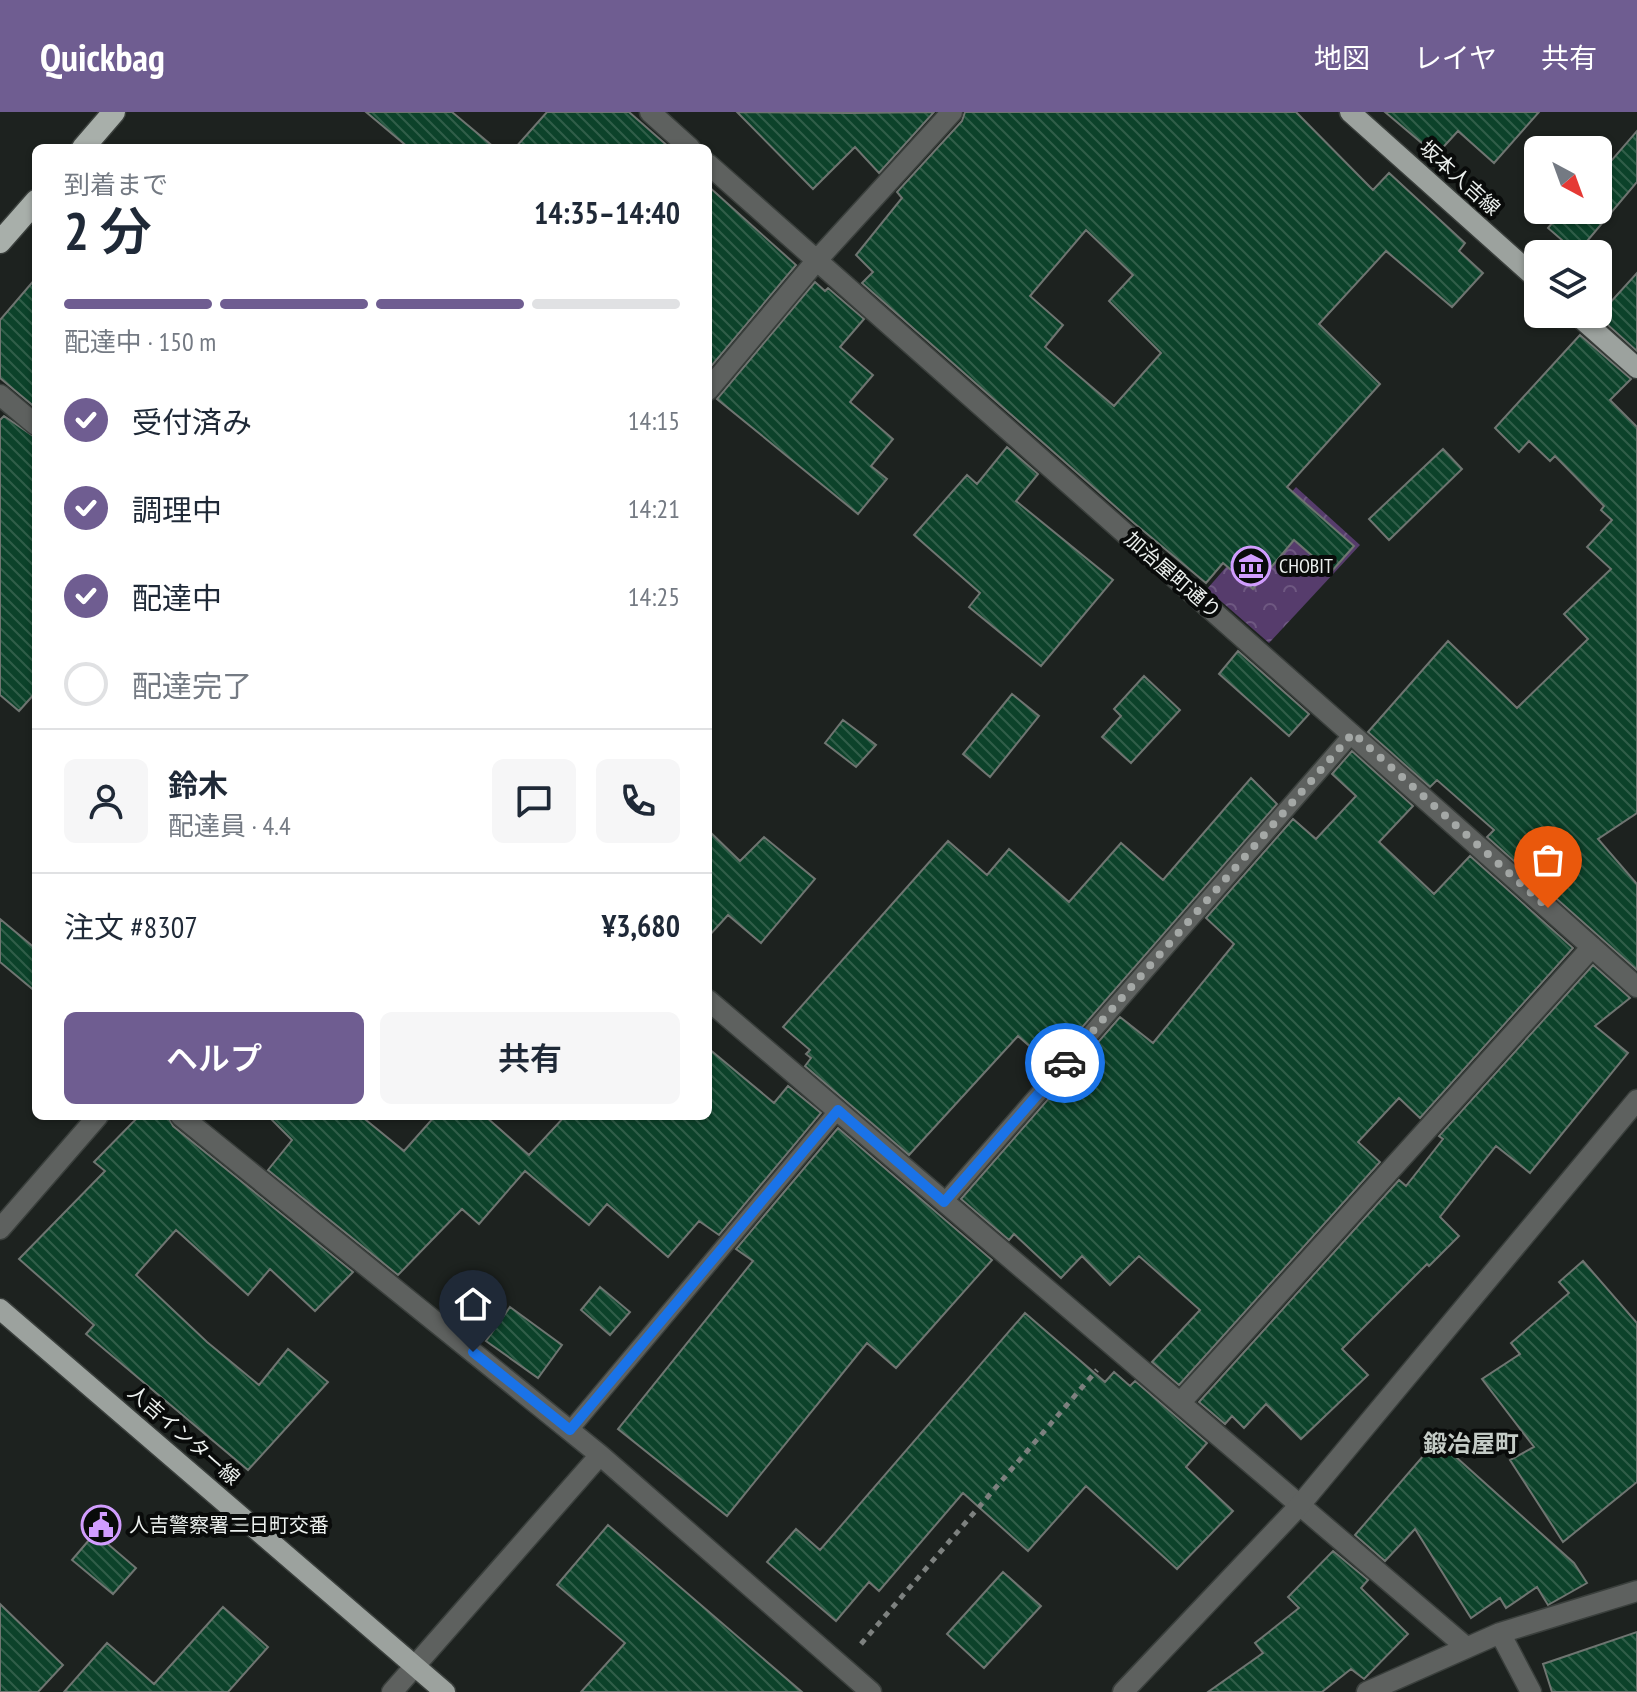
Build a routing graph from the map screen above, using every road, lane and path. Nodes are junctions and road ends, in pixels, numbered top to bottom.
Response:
1 (650, 112) edge
2 (952, 112) edge
3 (1350, 112) edge
4 (109, 114) edge
5 (86, 144) edge
6 (686, 144) edge
7 (712, 168) edge
8 (32, 206) edge
9 (0, 242) edge
10 (817, 260) junction
11 (1524, 267) edge
12 (1592, 328) edge
13 (1637, 368) edge
14 (712, 385) edge
15 (0, 395) edge
16 (32, 422) edge
17 (1353, 733) junction
18 (1592, 947) junction
19 (1637, 987) edge
20 (712, 1003) edge
21 (1637, 1100) edge
22 (838, 1110) junction
23 (95, 1120) edge
24 (186, 1120) edge
25 (944, 1202) junction
26 (0, 1229) edge
27 (0, 1309) edge
28 (1116, 1348) junction
29 (1180, 1403) junction
30 (570, 1430) junction
31 (600, 1455) junction
32 (1300, 1505) junction
33 (1637, 1591) edge
34 (1500, 1633) junction
35 (1466, 1647) junction
36 (414, 1665) junction
37 (842, 1666) junction
38 (392, 1692) edge
39 (445, 1692) edge
40 (871, 1692) edge
41 (1123, 1692) edge
42 (1367, 1692) edge
43 (1531, 1692) edge

1 - 6 street
2 - 10 street
3 - 11 main road, 坂本人吉線
4 - 5 highway
7 - 10 street, 加治屋町通り
8 - 9 highway
10 - 14 street
10 - 17 street, 加治屋町通り
12 - 13 main road
15 - 16 street
17 - 18 street, 加治屋町通り
17 - 25 lane
18 - 19 street, 加治屋町通り
18 - 29 street
20 - 22 street
21 - 32 street
22 - 25 street
22 - 30 lane
23 - 26 street
24 - 30 street
25 - 28 street
27 - 36 main road, 人吉インター線
28 - 29 street
28 - 37 path
29 - 32 street
30 - 31 street
31 - 36 street
31 - 37 street
32 - 35 street
32 - 41 street
33 - 34 street
34 - 35 street
34 - 43 street
35 - 42 street
36 - 38 street
36 - 39 main road, 人吉インター線
37 - 40 street

